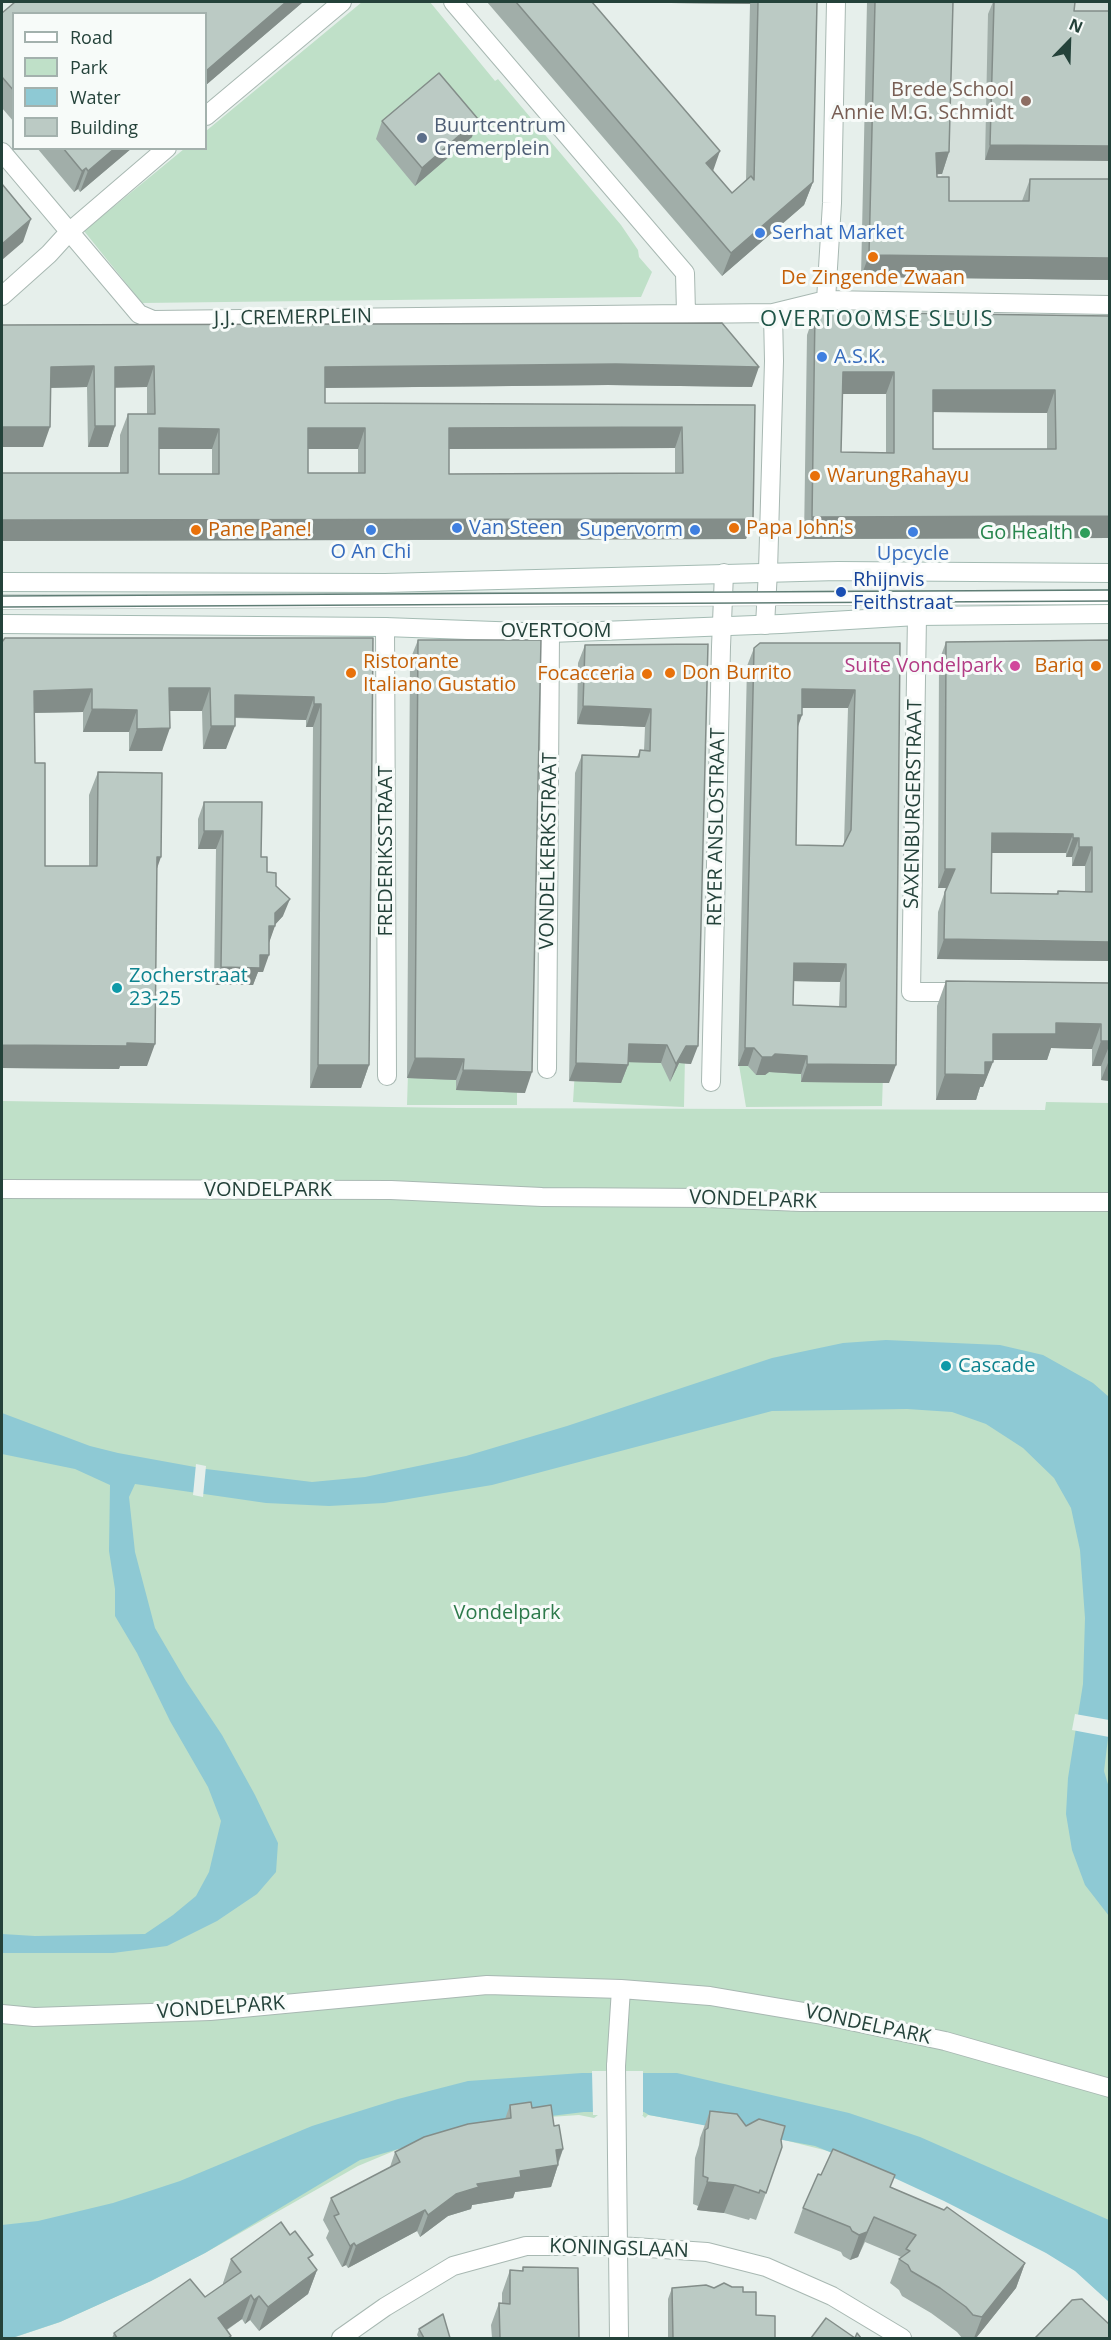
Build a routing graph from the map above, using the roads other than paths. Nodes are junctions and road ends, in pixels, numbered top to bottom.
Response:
1 (342, 2) edge
2 (453, 2) edge
3 (836, 2) edge
4 (207, 115) edge
5 (165, 150) edge
6 (2, 152) edge
7 (69, 232) junction
8 (2, 296) edge
9 (826, 300) junction
10 (1110, 305) edge
11 (686, 313) junction
12 (774, 313) junction
13 (768, 572) junction
14 (724, 573) junction
15 (1110, 573) edge
16 (2, 582) edge
17 (1110, 597) edge
18 (723, 598) junction
19 (766, 598) junction
20 (2, 602) edge
21 (1110, 614) edge
22 (917, 616) junction
23 (2, 624) edge
24 (765, 625) junction
25 (723, 626) junction
26 (385, 627) junction
27 (550, 633) junction
28 (981, 992) edge
29 (547, 1069) dead end
30 (387, 1076) dead end
31 (711, 1082) dead end
32 (2, 1189) edge
33 (1110, 1202) edge
34 (621, 1989) junction
35 (2, 2014) edge
36 (1110, 2088) edge
37 (619, 2246) junction
38 (340, 2338) edge
39 (619, 2338) edge
40 (902, 2338) edge

1 - 4 street
2 - 11 street
3 - 9 street
5 - 7 street
6 - 7 street, J.J. CREMERPLEIN
7 - 8 street
7 - 11 street, J.J. CREMERPLEIN
9 - 10 street, J.J. CREMERPLEIN
9 - 12 street, J.J. CREMERPLEIN
11 - 12 street, J.J. CREMERPLEIN
12 - 13 street
13 - 14 street
13 - 15 street
13 - 19 street
14 - 16 street
14 - 18 street, REYER ANSLOSTRAAT
17 - 19 lane, OVERTOOM
18 - 19 lane, OVERTOOM
18 - 20 lane, OVERTOOM
18 - 25 street, REYER ANSLOSTRAAT
19 - 24 street
21 - 22 street, OVERTOOM
22 - 24 street, OVERTOOM
22 - 28 street, SAXENBURGERSTRAAT
23 - 26 street, OVERTOOM
24 - 25 street, OVERTOOM
25 - 27 street, OVERTOOM
25 - 31 street, REYER ANSLOSTRAAT
26 - 27 street, OVERTOOM
26 - 30 street, FREDERIKSSTRAAT
27 - 29 street, VONDELKERKSTRAAT
32 - 33 street, VONDELPARK
34 - 35 street, VONDELPARK
34 - 36 street, VONDELPARK
34 - 37 street
37 - 38 street, KONINGSLAAN
37 - 39 street
37 - 40 street, KONINGSLAAN

